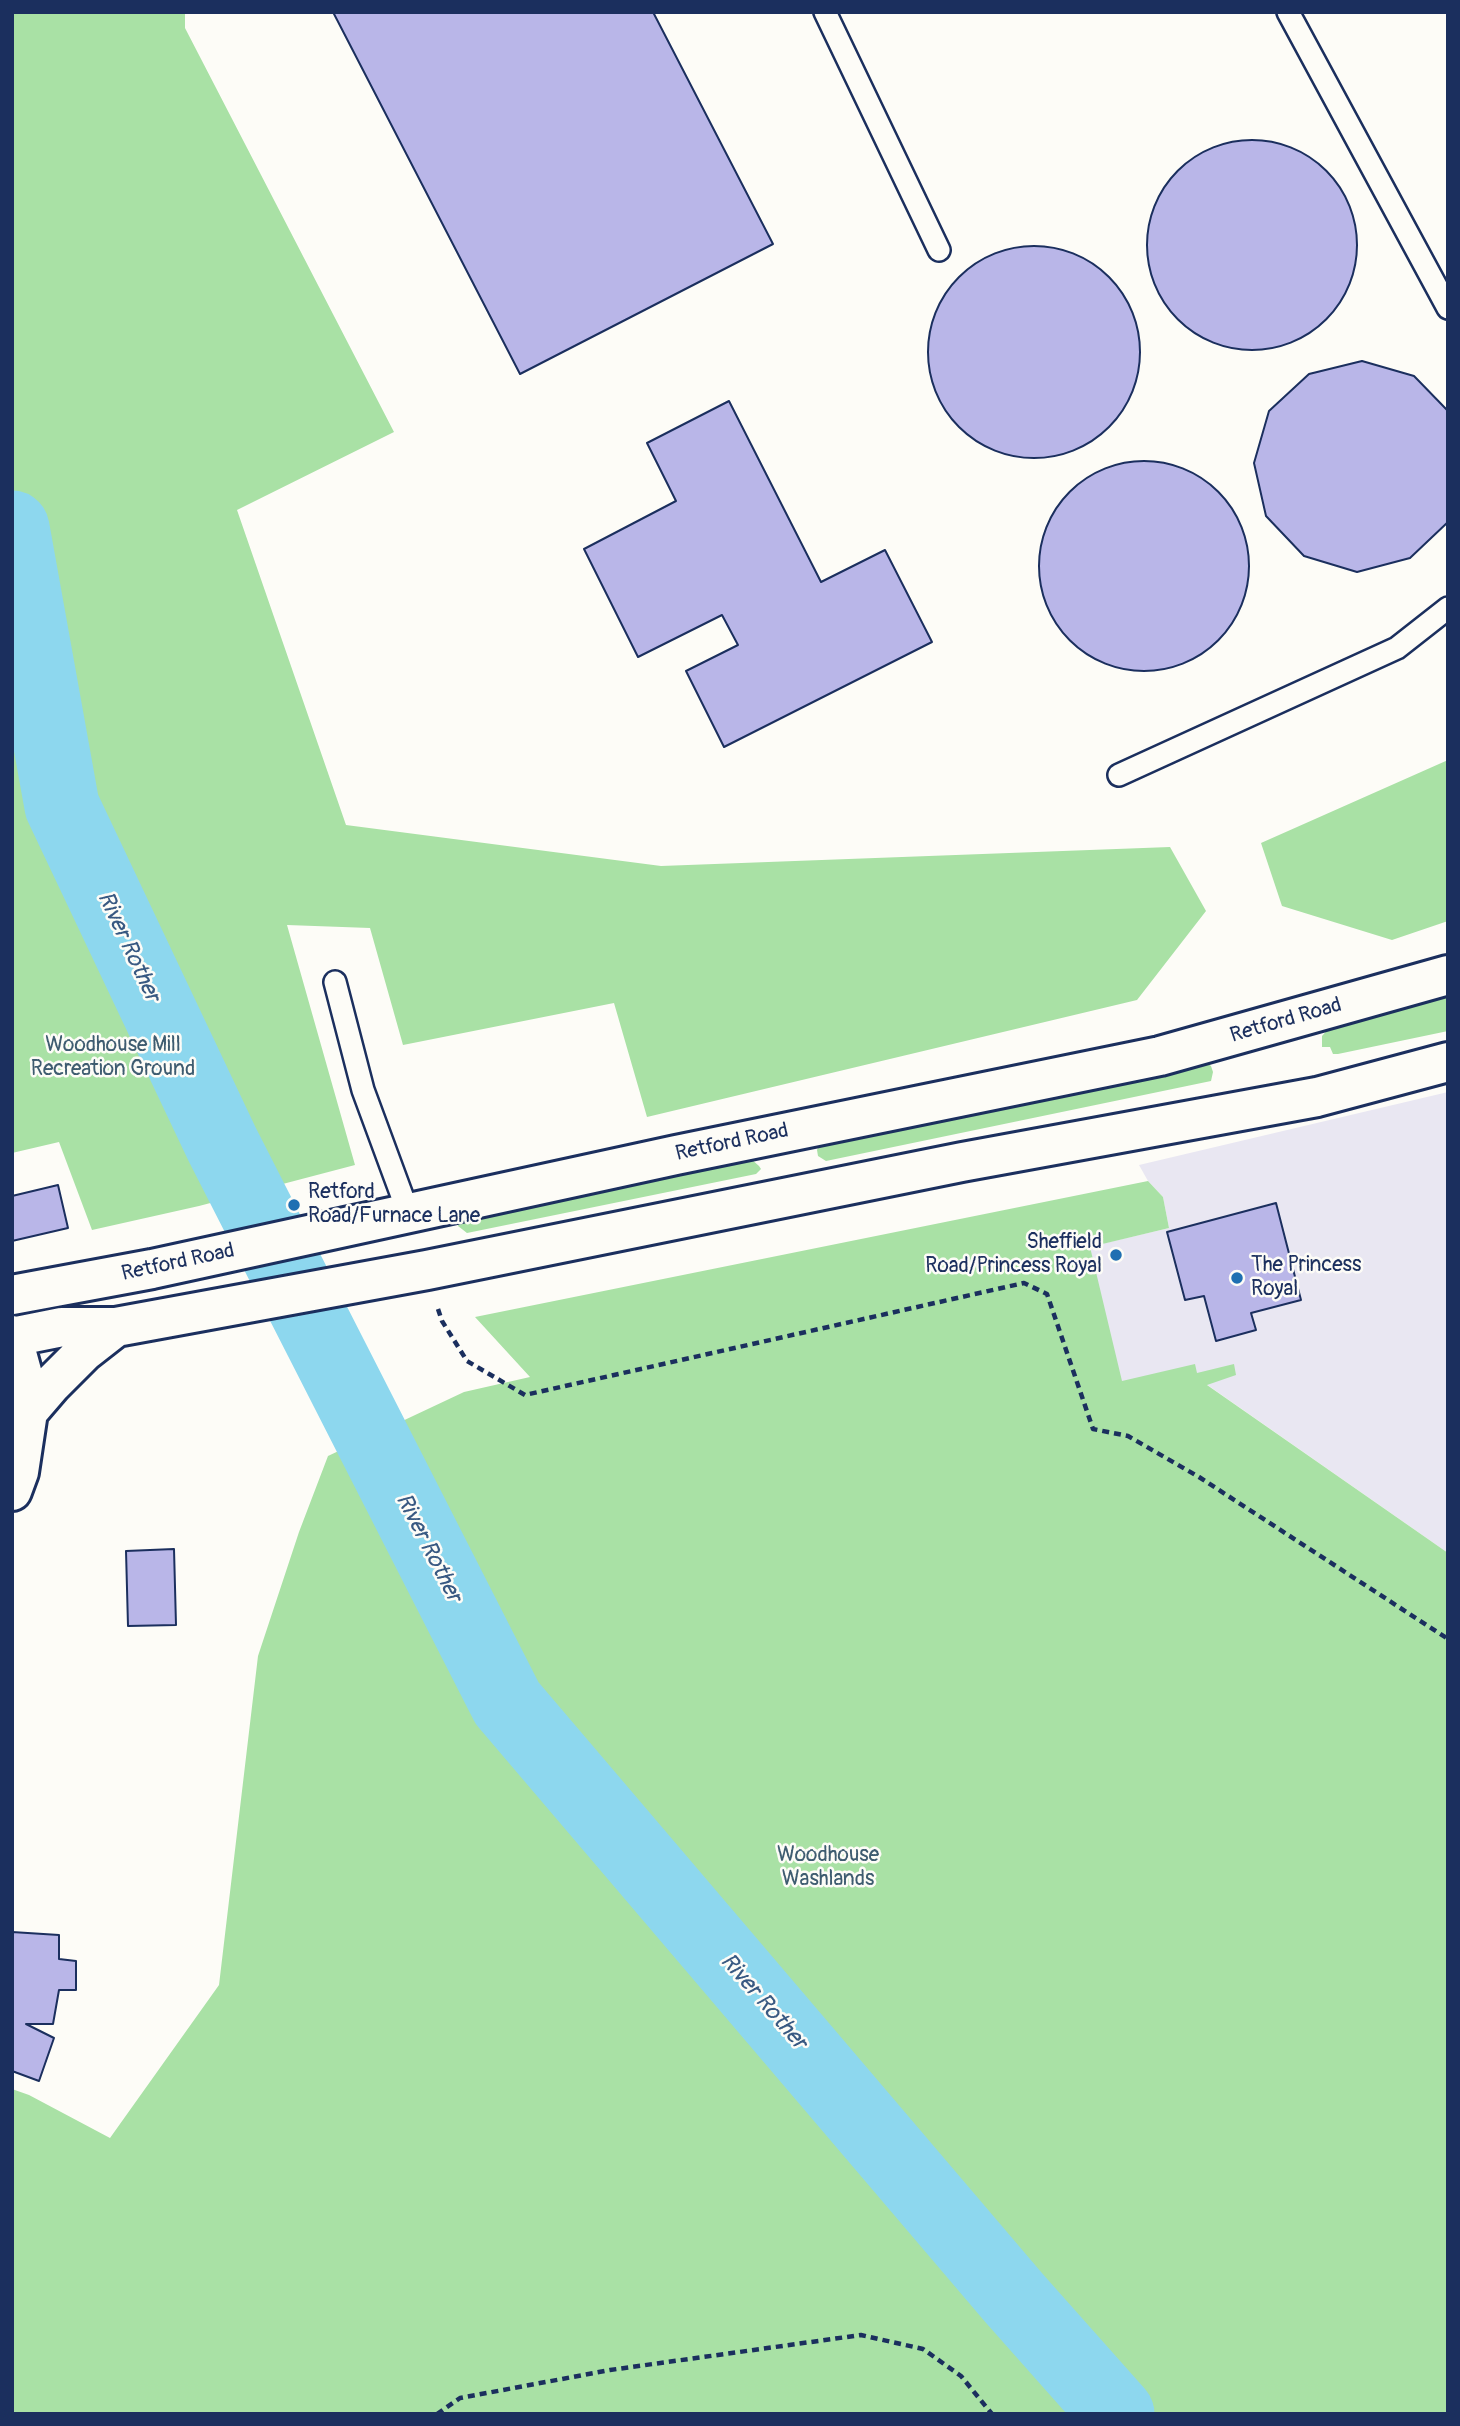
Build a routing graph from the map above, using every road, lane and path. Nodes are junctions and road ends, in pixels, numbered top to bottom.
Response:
1 (825, 12) edge
2 (1288, 12) edge
3 (939, 250) dead end
4 (1448, 308) edge
5 (1448, 608) edge
6 (1119, 775) dead end
7 (1448, 975) edge
8 (335, 982) dead end
9 (1448, 1062) edge
10 (408, 1212) junction
11 (427, 1270) junction
12 (12, 1295) edge
13 (116, 1328) junction
14 (13, 1337) edge
15 (29, 1412) junction
16 (12, 1490) edge
17 (1448, 1639) edge
18 (437, 2414) edge
19 (992, 2414) edge

1 - 3 lane
2 - 4 lane
5 - 6 lane
7 - 10 main road, Retford Road
8 - 10 lane
9 - 11 main road
10 - 12 main road, Retford Road
11 - 13 main road
11 - 17 path
13 - 14 main road
13 - 15 main road
14 - 15 main road
15 - 16 main road
18 - 19 path

